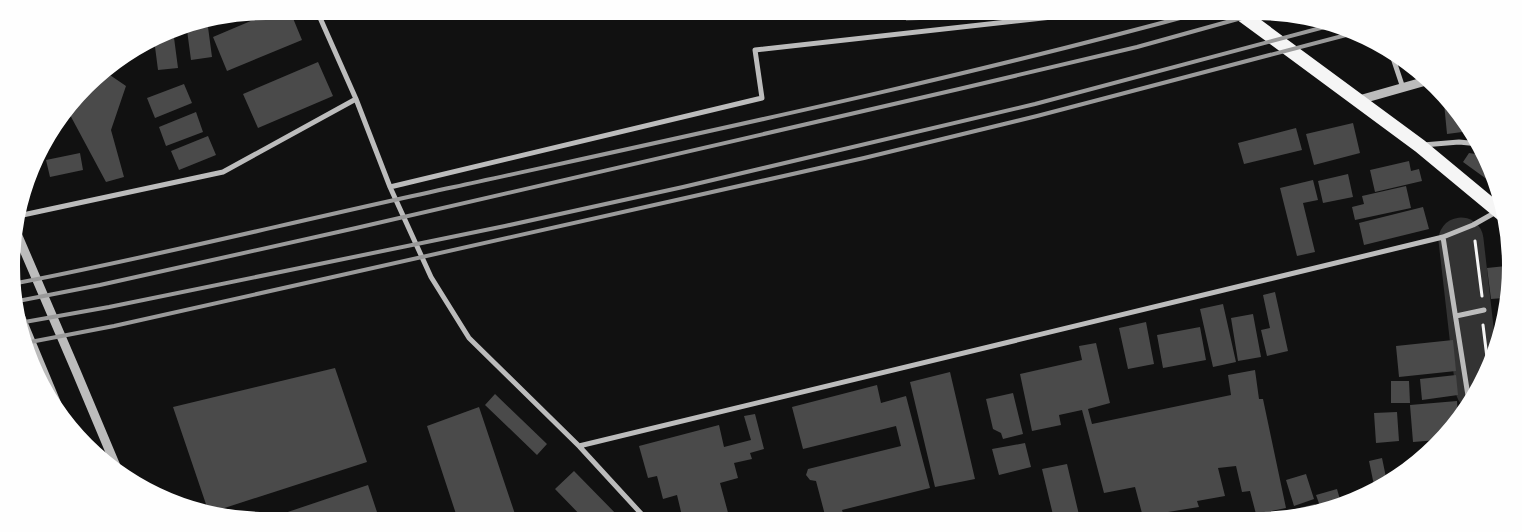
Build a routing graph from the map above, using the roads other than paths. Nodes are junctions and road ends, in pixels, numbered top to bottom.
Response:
1 (322, 20) edge
2 (1025, 20) edge
3 (1249, 20) edge
4 (1394, 62) edge
5 (1420, 83) edge
6 (1403, 88) junction
7 (356, 99) junction
8 (1359, 100) junction
9 (1469, 143) edge
10 (1420, 146) junction
11 (390, 188) junction
12 (1495, 208) edge
13 (26, 214) edge
14 (1496, 214) edge
15 (1443, 237) junction
16 (21, 244) edge
17 (1484, 310) dead end
18 (1456, 316) junction
19 (1467, 392) edge
20 (579, 446) junction
21 (113, 458) edge
22 (641, 512) edge

1 - 7 street
2 - 11 street
3 - 8 highway
4 - 6 street
5 - 6 street
6 - 8 street
7 - 11 street
7 - 13 street
8 - 10 highway
9 - 10 street
10 - 12 highway
11 - 20 street
14 - 15 street
15 - 18 street
15 - 20 street
16 - 21 street
17 - 18 street
18 - 19 street
20 - 22 street

